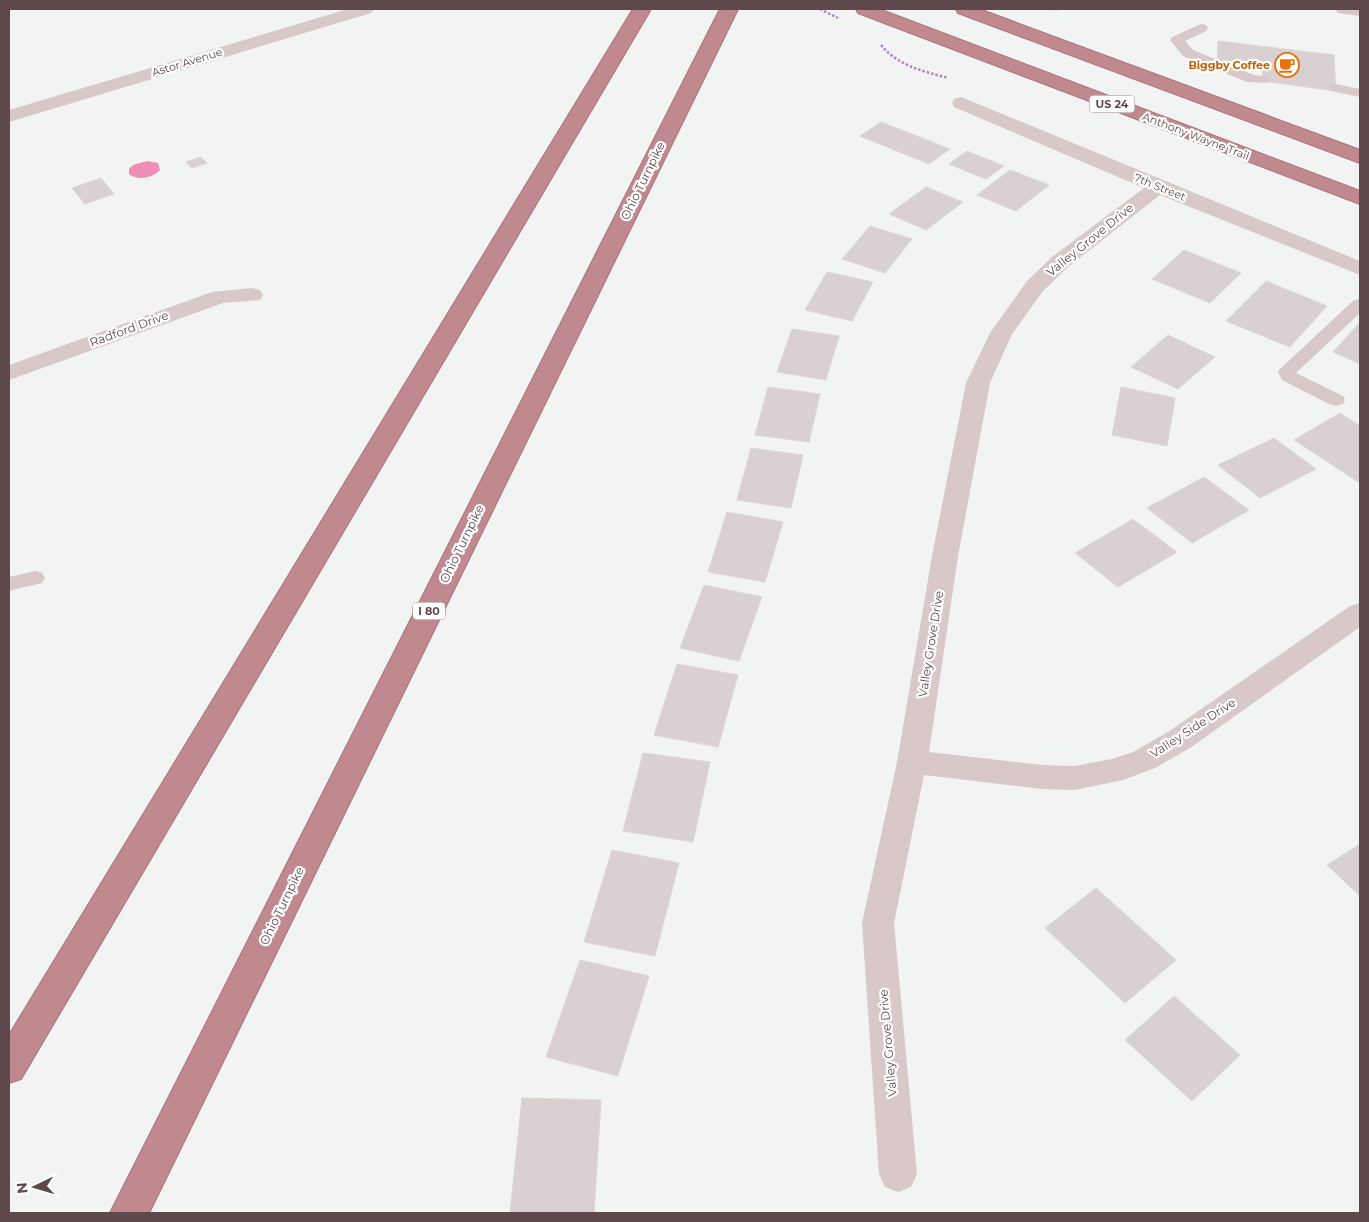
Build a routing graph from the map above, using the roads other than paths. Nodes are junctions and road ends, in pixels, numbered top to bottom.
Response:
1 (365, 9) edge
2 (642, 9) edge
3 (729, 9) edge
4 (864, 9) edge
5 (964, 9) edge
6 (1344, 9) edge
7 (1360, 11) edge
8 (1201, 28) dead end
9 (1263, 80) dead end
10 (1336, 88) dead end
11 (1360, 93) edge
12 (961, 103) dead end
13 (9, 116) edge
14 (1355, 152) edge
15 (1158, 187) junction
16 (1360, 198) edge
17 (1360, 269) edge
18 (252, 295) dead end
19 (1360, 304) edge
20 (9, 373) edge
21 (1336, 400) dead end
22 (35, 578) dead end
23 (9, 584) edge
24 (1360, 613) edge
25 (912, 762) junction
26 (9, 1067) edge
27 (898, 1174) dead end
28 (129, 1213) edge

1 - 13 street, Astor Avenue
2 - 26 highway
3 - 28 highway, Ohio Turnpike / I 80
4 - 16 highway, Anthony Wayne Trail / US 24
5 - 14 highway
6 - 7 street
8 - 9 lane
10 - 11 lane
12 - 15 street, 7th Street
15 - 17 street, 7th Street
15 - 25 street, Valley Grove Drive
18 - 20 street, Radford Drive
19 - 21 lane
22 - 23 lane
24 - 25 street, Valley Side Drive
25 - 27 street, Valley Grove Drive

